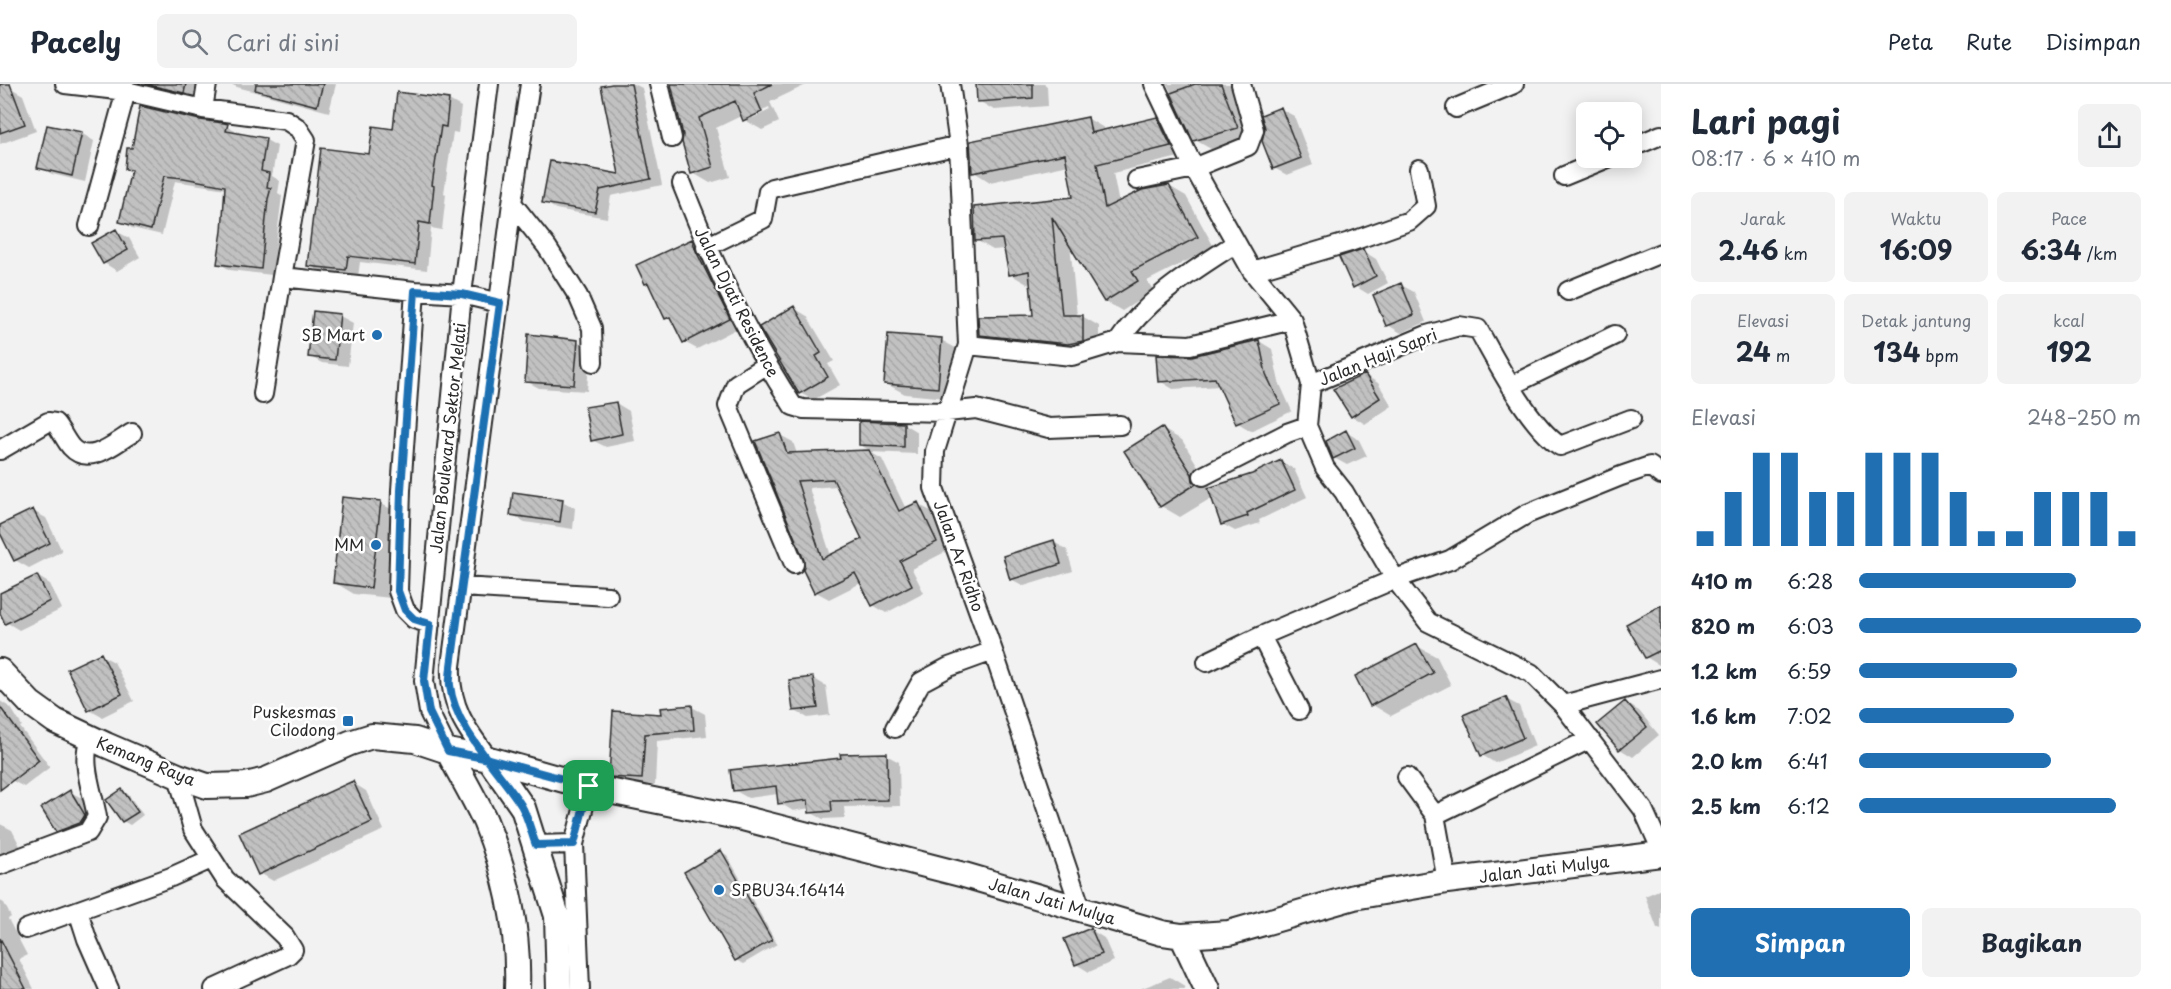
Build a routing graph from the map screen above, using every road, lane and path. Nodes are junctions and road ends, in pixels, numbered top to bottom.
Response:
1 (65, 84) edge
2 (207, 84) edge
3 (489, 84) edge
4 (530, 84) edge
5 (659, 84) edge
6 (950, 84) edge
7 (1154, 84) edge
8 (1241, 84) edge
9 (1514, 84) edge
10 (126, 91) junction
11 (1456, 108) dead end
12 (203, 109) junction
13 (1661, 135) edge
14 (672, 138) dead end
15 (1642, 143) edge
16 (959, 145) junction
17 (1194, 168) junction
18 (1584, 168) edge
19 (1419, 170) dead end
20 (1564, 176) dead end
21 (1137, 180) dead end
22 (682, 184) dead end
23 (512, 203) junction
24 (89, 226) dead end
25 (1236, 243) junction
26 (706, 247) junction
27 (1661, 253) edge
28 (1252, 271) junction
29 (282, 277) junction
30 (415, 291) junction
31 (1569, 291) dead end
32 (462, 294) junction
33 (500, 303) junction
34 (1292, 320) junction
35 (1615, 335) dead end
36 (1118, 342) junction
37 (968, 345) junction
38 (593, 362) dead end
39 (766, 365) junction
40 (1311, 384) junction
41 (1510, 386) junction
42 (263, 394) dead end
43 (947, 412) junction
44 (1631, 419) dead end
45 (1120, 425) dead end
46 (1306, 426) junction
47 (132, 433) dead end
48 (0, 450) edge
49 (1661, 475) edge
50 (1203, 476) dead end
51 (794, 564) dead end
52 (1395, 579) junction
53 (462, 587) junction
54 (608, 596) dead end
55 (430, 624) junction
56 (1261, 636) junction
57 (993, 651) junction
58 (1207, 662) dead end
59 (0, 673) edge
60 (1661, 679) edge
61 (1563, 705) junction
62 (1299, 710) dead end
63 (895, 728) dead end
64 (90, 739) junction
65 (1590, 739) junction
66 (448, 751) junction
67 (489, 759) junction
68 (177, 776) junction
69 (551, 776) junction
70 (1407, 777) dead end
71 (589, 786) junction
72 (523, 808) junction
73 (1435, 815) junction
74 (574, 844) junction
75 (536, 845) junction
76 (1661, 851) edge
77 (212, 859) junction
78 (0, 865) edge
79 (1447, 881) junction
80 (1081, 909) junction
81 (78, 911) junction
82 (27, 929) dead end
83 (1182, 936) junction
84 (109, 989) edge
85 (214, 989) edge
86 (517, 989) edge
87 (559, 989) edge
88 (580, 989) edge
89 (1207, 989) edge

1 - 10 street
2 - 12 street
3 - 32 street, Jalan Boulevard Sektor Melati
4 - 23 street, Jalan Boulevard Sektor Melati
5 - 14 street
6 - 16 street, Jalan Ar Ridho
7 - 17 street, Jalan Haji Sapri
8 - 17 street
9 - 11 street
10 - 12 street
10 - 24 street
12 - 29 street
13 - 15 street
16 - 26 street
16 - 37 street, Jalan Ar Ridho
17 - 21 street
17 - 25 street, Jalan Haji Sapri
18 - 20 street
19 - 28 street
22 - 26 street, Jalan Djati Residence
23 - 33 street, Jalan Boulevard Sektor Melati
23 - 38 street
25 - 28 street, Jalan Haji Sapri
25 - 36 street
26 - 39 street, Jalan Djati Residence
27 - 31 street
28 - 34 street, Jalan Haji Sapri
29 - 30 street
29 - 42 street
30 - 32 street
30 - 55 street
32 - 33 street
32 - 55 street, Jalan Boulevard Sektor Melati
33 - 53 street, Jalan Boulevard Sektor Melati
34 - 36 street
34 - 40 street, Jalan Haji Sapri
35 - 41 street
36 - 37 street
37 - 43 street, Jalan Ar Ridho
39 - 43 street, Jalan Djati Residence
39 - 51 street
40 - 41 street, Jalan Haji Sapri
40 - 46 street, Jalan Haji Sapri
41 - 44 street, Jalan Haji Sapri
43 - 45 street, Jalan Djati Residence
43 - 57 street, Jalan Ar Ridho
46 - 50 street
46 - 52 street
47 - 48 street
49 - 52 street
52 - 56 street
52 - 61 street
53 - 54 street
53 - 67 street, Jalan Boulevard Sektor Melati
55 - 66 street, Jalan Boulevard Sektor Melati
56 - 58 street
56 - 62 street
57 - 63 street
57 - 80 street, Jalan Ar Ridho
59 - 64 main road, Kemang Raya
60 - 61 street
61 - 65 street
64 - 68 main road, Kemang Raya
64 - 78 street
65 - 73 street
65 - 76 street
66 - 67 main road, Jalan Jati Mulya
66 - 68 main road, Kemang Raya
66 - 86 main road
67 - 69 main road, Jalan Jati Mulya
67 - 72 main road
68 - 77 street
69 - 71 main road, Jalan Jati Mulya
69 - 72 main road
70 - 73 street
71 - 74 street
71 - 80 main road, Jalan Jati Mulya
72 - 75 main road
73 - 79 street
74 - 75 street
74 - 88 street
75 - 87 main road
76 - 79 main road, Jalan Jati Mulya
77 - 81 street
77 - 85 street
79 - 83 main road, Jalan Jati Mulya
80 - 83 main road, Jalan Jati Mulya
81 - 82 street
81 - 84 street
83 - 89 main road

